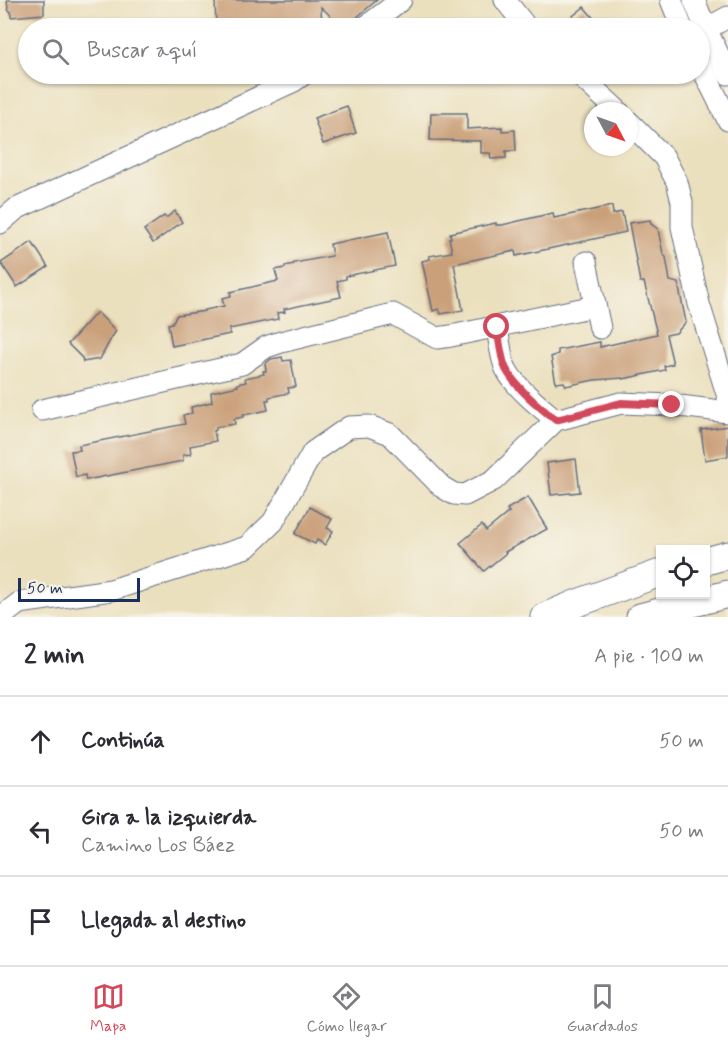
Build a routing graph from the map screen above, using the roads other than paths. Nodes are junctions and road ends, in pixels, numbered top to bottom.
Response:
1 (401, 0) edge
2 (505, 0) edge
3 (671, 0) edge
4 (694, 0) edge
5 (728, 17) edge
6 (377, 18) edge
7 (519, 18) edge
8 (678, 18) edge
9 (701, 18) edge
10 (710, 27) edge
11 (710, 37) edge
12 (728, 74) edge
13 (287, 84) edge
14 (589, 84) edge
15 (709, 84) edge
16 (608, 102) edge
17 (728, 120) edge
18 (638, 131) edge
19 (0, 223) edge
20 (586, 262) dead end
21 (595, 306) junction
22 (497, 327) junction
23 (600, 328) dead end
24 (728, 397) edge
25 (42, 410) dead end
26 (728, 412) edge
27 (556, 420) junction
28 (728, 555) edge
29 (710, 560) edge
30 (656, 574) edge
31 (728, 594) edge
32 (1, 617) edge
33 (544, 617) edge
34 (640, 617) edge

1 - 6 street
2 - 7 street
3 - 8 street
4 - 9 street
5 - 10 street
11 - 12 street
13 - 19 street
14 - 16 street
15 - 17 street
18 - 24 street
20 - 21 street
21 - 22 street
21 - 23 street
22 - 25 street
22 - 27 street
26 - 27 street
27 - 32 street
28 - 29 main road
30 - 33 main road
31 - 34 main road

